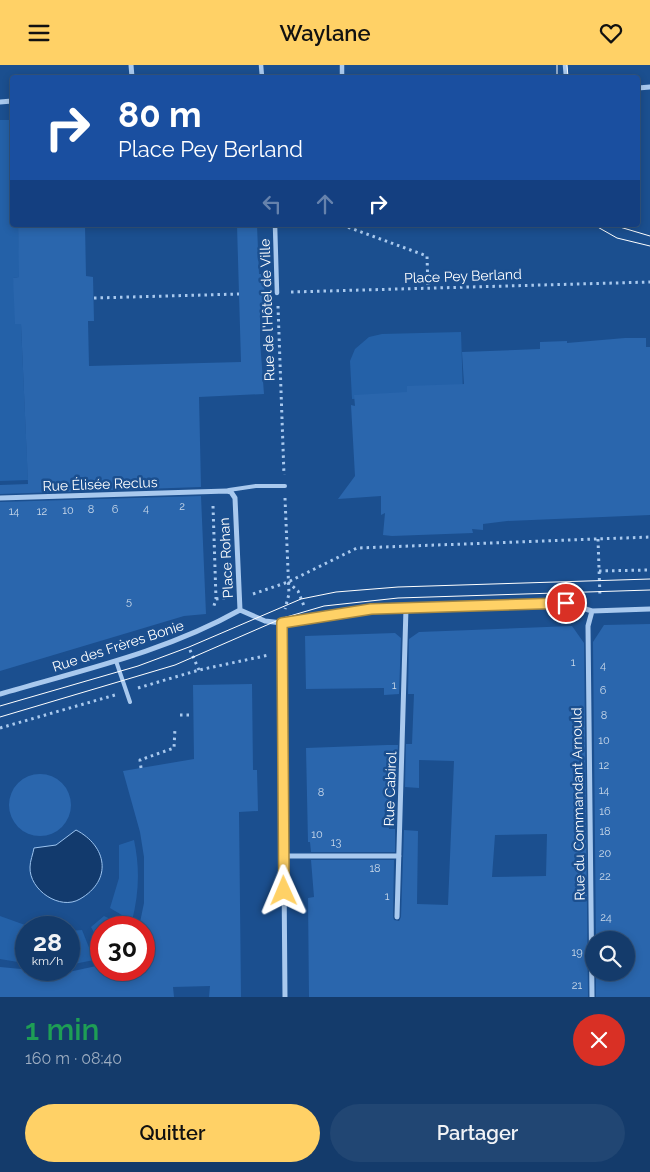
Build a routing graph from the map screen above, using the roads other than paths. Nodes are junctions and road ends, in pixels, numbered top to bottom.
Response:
1 (275, 227) edge
2 (278, 293) road end
3 (285, 486) dead end
4 (227, 491) junction
5 (0, 498) edge
6 (406, 608) junction
7 (650, 609) edge
8 (240, 610) junction
9 (592, 611) junction
10 (282, 623) junction
11 (116, 661) junction
12 (0, 694) edge
13 (130, 702) dead end
14 (284, 856) junction
15 (399, 856) junction
16 (397, 917) dead end
17 (285, 997) edge
18 (592, 997) edge

1 - 2 street, Rue de l'Hôtel de Ville
3 - 4 lane
4 - 5 street, Rue Élisée Reclus
4 - 8 street, Place Rohan
6 - 9 street
6 - 10 street
6 - 15 street, Rue Cabirol
7 - 9 street
8 - 10 street, Place Rohan
8 - 11 street, Rue des Frères Bonie
9 - 18 street, Rue du Commandant Arnould
10 - 14 street
11 - 12 street, Rue des Frères Bonie
11 - 13 lane
14 - 15 street
14 - 17 street
15 - 16 street, Rue Cabirol

